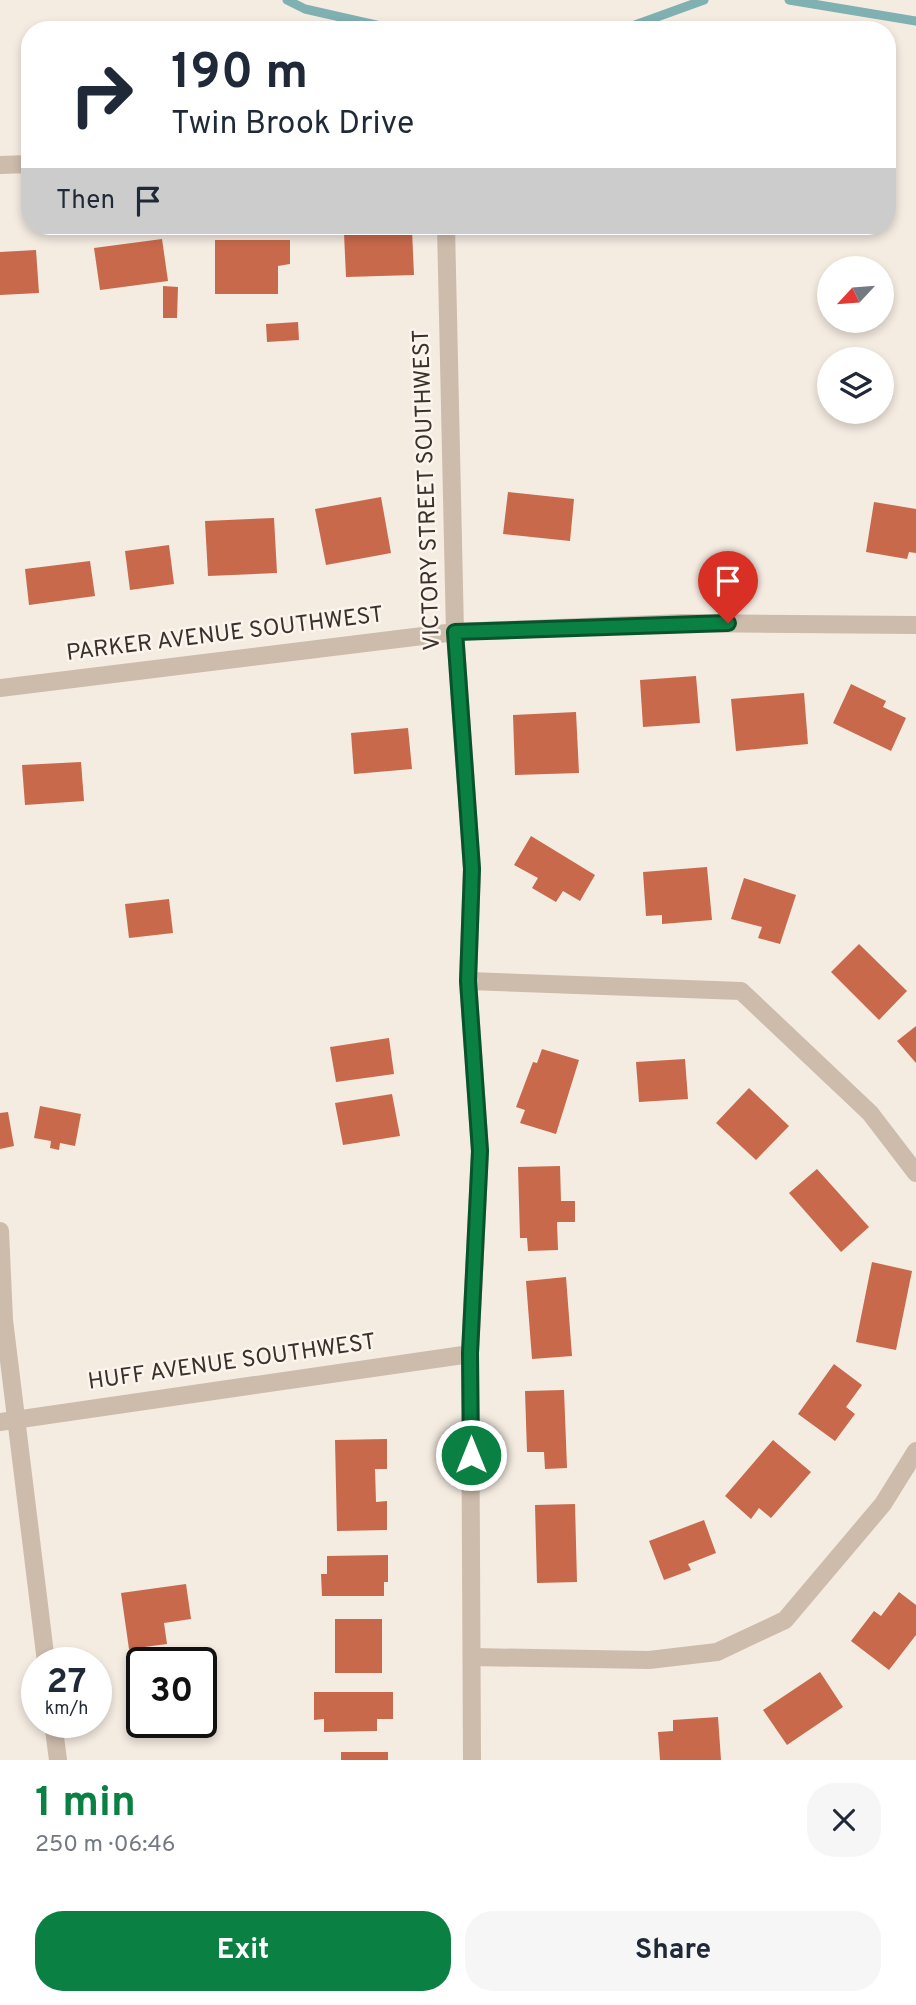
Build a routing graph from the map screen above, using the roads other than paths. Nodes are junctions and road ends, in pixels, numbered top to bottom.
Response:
1 (0, 164) edge
2 (21, 164) edge
3 (446, 235) edge
4 (916, 625) edge
5 (455, 632) junction
6 (0, 688) edge
7 (468, 981) junction
8 (916, 1173) edge
9 (0, 1231) edge
10 (470, 1353) junction
11 (8, 1420) edge
12 (916, 1451) edge
13 (44, 1647) edge
14 (472, 1657) junction
15 (55, 1738) edge
16 (58, 1760) edge
17 (472, 1760) edge

1 - 2 street
3 - 5 street, VICTORY STREET SOUTHWEST
4 - 5 street, PARKER AVENUE SOUTHWEST
5 - 6 street, PARKER AVENUE SOUTHWEST
5 - 7 street, VICTORY STREET SOUTHWEST
7 - 8 street
7 - 10 street, VICTORY STREET SOUTHWEST
9 - 11 street
10 - 11 street, HUFF AVENUE SOUTHWEST
10 - 14 street, VICTORY STREET SOUTHWEST
11 - 13 street
12 - 14 street
14 - 17 street, VICTORY STREET SOUTHWEST
15 - 16 street

